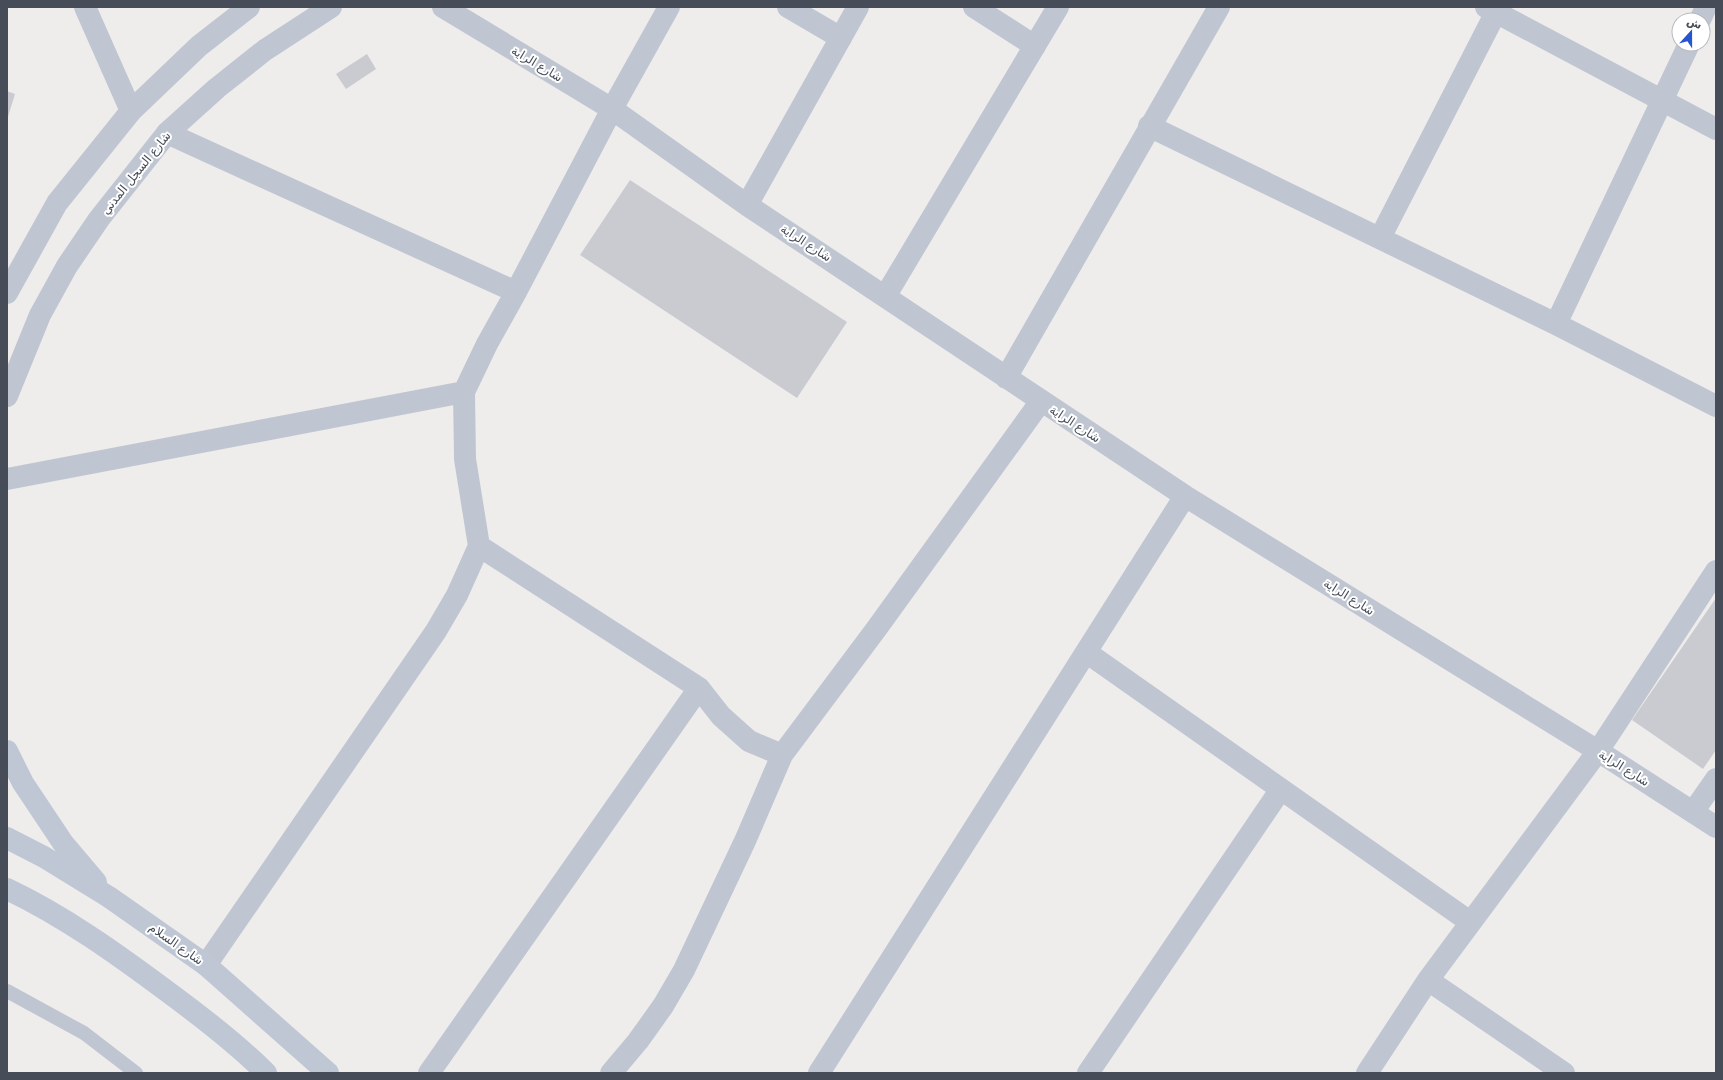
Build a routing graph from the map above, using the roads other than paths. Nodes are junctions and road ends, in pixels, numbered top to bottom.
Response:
1 (85, 7) edge
2 (249, 7) edge
3 (331, 7) edge
4 (443, 7) edge
5 (669, 7) edge
6 (788, 7) edge
7 (858, 7) edge
8 (974, 7) edge
9 (1058, 7) edge
10 (1219, 7) edge
11 (1491, 10) edge
12 (841, 38) junction
13 (1034, 46) junction
14 (1685, 52) edge
15 (1662, 99) junction
16 (612, 109) junction
17 (131, 111) junction
18 (1149, 126) junction
19 (1716, 129) edge
20 (167, 133) junction
21 (747, 205) junction
22 (1380, 238) junction
23 (516, 292) junction
24 (7, 293) edge
25 (886, 295) junction
26 (1556, 324) junction
27 (1006, 378) junction
28 (464, 392) junction
29 (7, 396) edge
30 (1041, 401) junction
31 (1716, 406) edge
32 (7, 479) edge
33 (1185, 496) junction
34 (479, 546) junction
35 (1716, 571) edge
36 (1086, 652) junction
37 (699, 688) junction
38 (7, 751) edge
39 (1598, 751) junction
40 (782, 755) junction
41 (1716, 779) edge
42 (1281, 789) junction
43 (1694, 812) junction
44 (1716, 827) edge
45 (7, 838) edge
46 (7, 888) edge
47 (108, 897) junction
48 (1470, 922) junction
49 (206, 965) junction
50 (1428, 980) junction
51 (7, 991) edge
52 (823, 1071) edge
53 (1559, 1072) edge
54 (136, 1073) edge
55 (266, 1073) edge
56 (328, 1073) edge
57 (429, 1073) edge
58 (611, 1073) edge
59 (1088, 1073) edge
60 (1367, 1073) edge

1 - 17 street
2 - 17 street
3 - 20 street, شارع السجل المدني
4 - 16 street, شارع الراية
5 - 16 street
6 - 12 street
7 - 12 street
8 - 13 street
9 - 13 street
10 - 18 street
11 - 15 street
11 - 22 street
12 - 21 street
13 - 25 street
14 - 15 street
15 - 19 street
15 - 26 street
16 - 21 street, شارع الراية
16 - 23 street
17 - 24 street
18 - 22 street
18 - 27 street
20 - 23 street
20 - 29 street, شارع السجل المدني
21 - 25 street, شارع الراية
22 - 26 street
23 - 28 street
25 - 27 street, شارع الراية
26 - 31 street
27 - 30 street, شارع الراية
28 - 32 street
28 - 34 street
30 - 33 street, شارع الراية
30 - 40 street
33 - 36 street
33 - 39 street, شارع الراية
34 - 37 street
34 - 49 street
35 - 39 street
36 - 42 street
36 - 52 street
37 - 40 street
37 - 57 street
38 - 47 main road
39 - 43 street, شارع الراية
39 - 48 street
40 - 58 street
41 - 43 street
42 - 48 street
42 - 59 street
43 - 44 street, شارع الراية
45 - 47 main road, شارع السلام
46 - 55 main road
47 - 49 main road, شارع السلام
48 - 50 street
49 - 56 main road, شارع السلام
50 - 53 street
50 - 60 street
51 - 54 lane

